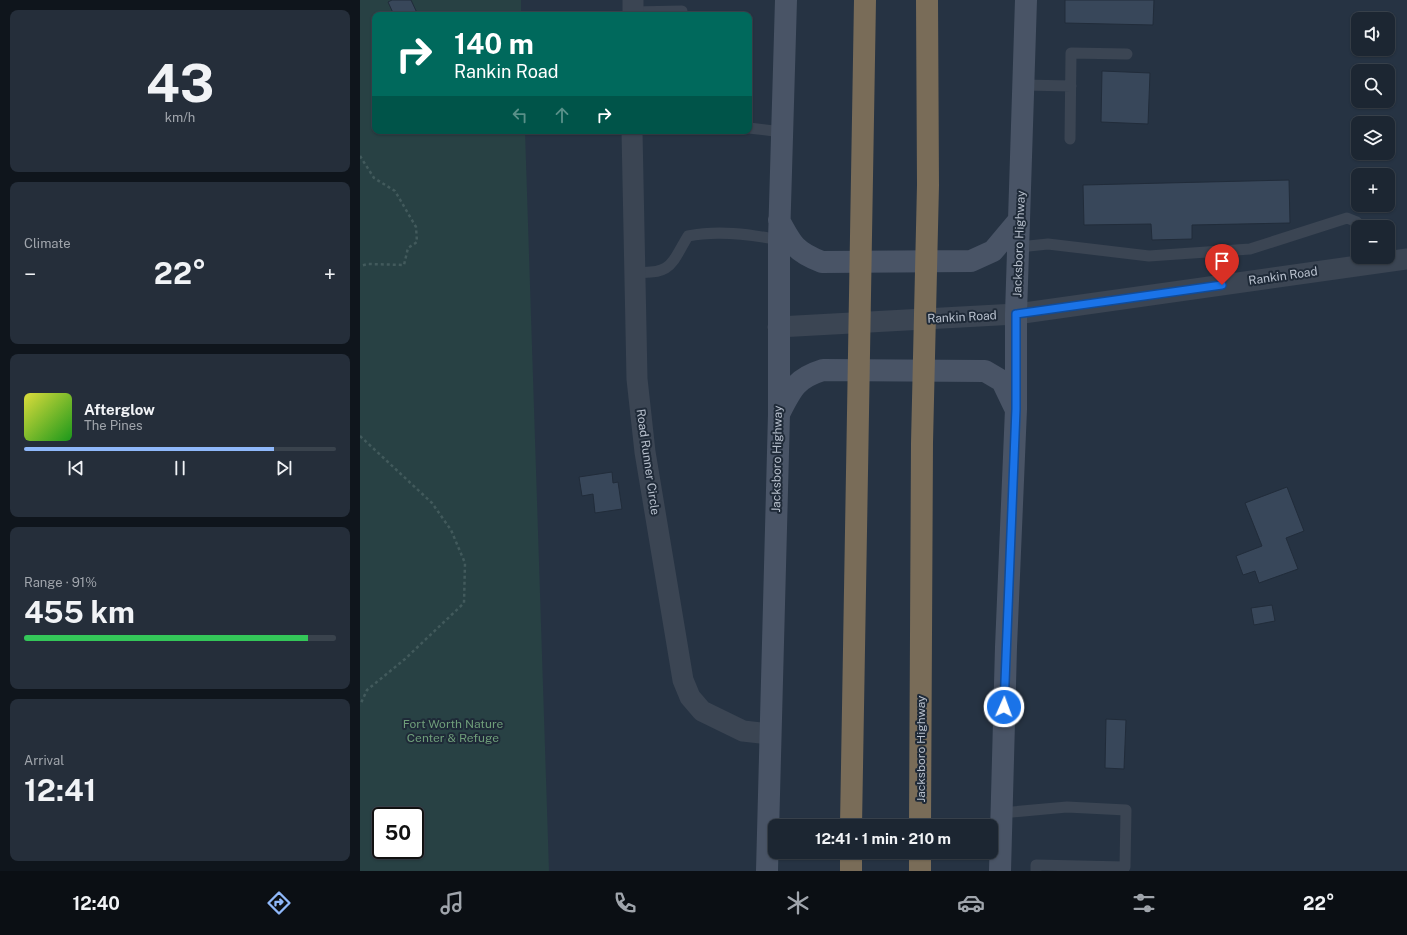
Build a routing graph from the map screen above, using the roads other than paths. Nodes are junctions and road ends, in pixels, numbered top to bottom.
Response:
1 (786, 0) edge
2 (864, 0) edge
3 (927, 0) edge
4 (1026, 0) edge
5 (633, 9) edge
6 (682, 11) dead end
7 (1127, 54) dead end
8 (1024, 85) junction
9 (1071, 86) junction
10 (752, 128) edge
11 (782, 132) junction
12 (632, 134) edge
13 (1070, 139) dead end
14 (1019, 220) junction
15 (1352, 220) edge
16 (779, 230) junction
17 (1019, 247) junction
18 (1407, 259) edge
19 (1395, 260) edge
20 (1351, 263) edge
21 (634, 272) junction
22 (1016, 314) junction
23 (778, 327) junction
24 (1016, 409) junction
25 (779, 414) junction
26 (770, 734) junction
27 (1001, 813) junction
28 (851, 819) edge
29 (920, 819) edge
30 (851, 859) edge
31 (920, 859) edge
32 (767, 871) edge
33 (850, 871) edge
34 (920, 871) edge
35 (1000, 871) edge
36 (1036, 871) edge

1 - 11 main road, Jacksboro Highway
2 - 28 highway
3 - 29 highway, Jacksboro Highway
4 - 8 main road, Jacksboro Highway
5 - 6 lane
7 - 9 lane
8 - 9 lane
8 - 14 main road, Jacksboro Highway
9 - 13 lane
10 - 11 lane
11 - 16 main road, Jacksboro Highway
12 - 21 street, Road Runner Circle
14 - 16 main road
14 - 17 main road, Jacksboro Highway
15 - 17 lane
16 - 21 lane
16 - 23 main road, Jacksboro Highway
17 - 22 main road, Jacksboro Highway
18 - 19 street, Rankin Road
20 - 22 street, Rankin Road
21 - 26 street, Road Runner Circle
22 - 23 street, Rankin Road
22 - 24 main road, Jacksboro Highway
23 - 25 main road, Jacksboro Highway
24 - 25 main road
24 - 27 main road, Jacksboro Highway
25 - 26 main road, Jacksboro Highway
26 - 32 main road, Jacksboro Highway
27 - 35 main road, Jacksboro Highway
27 - 36 lane
30 - 33 highway
31 - 34 highway

